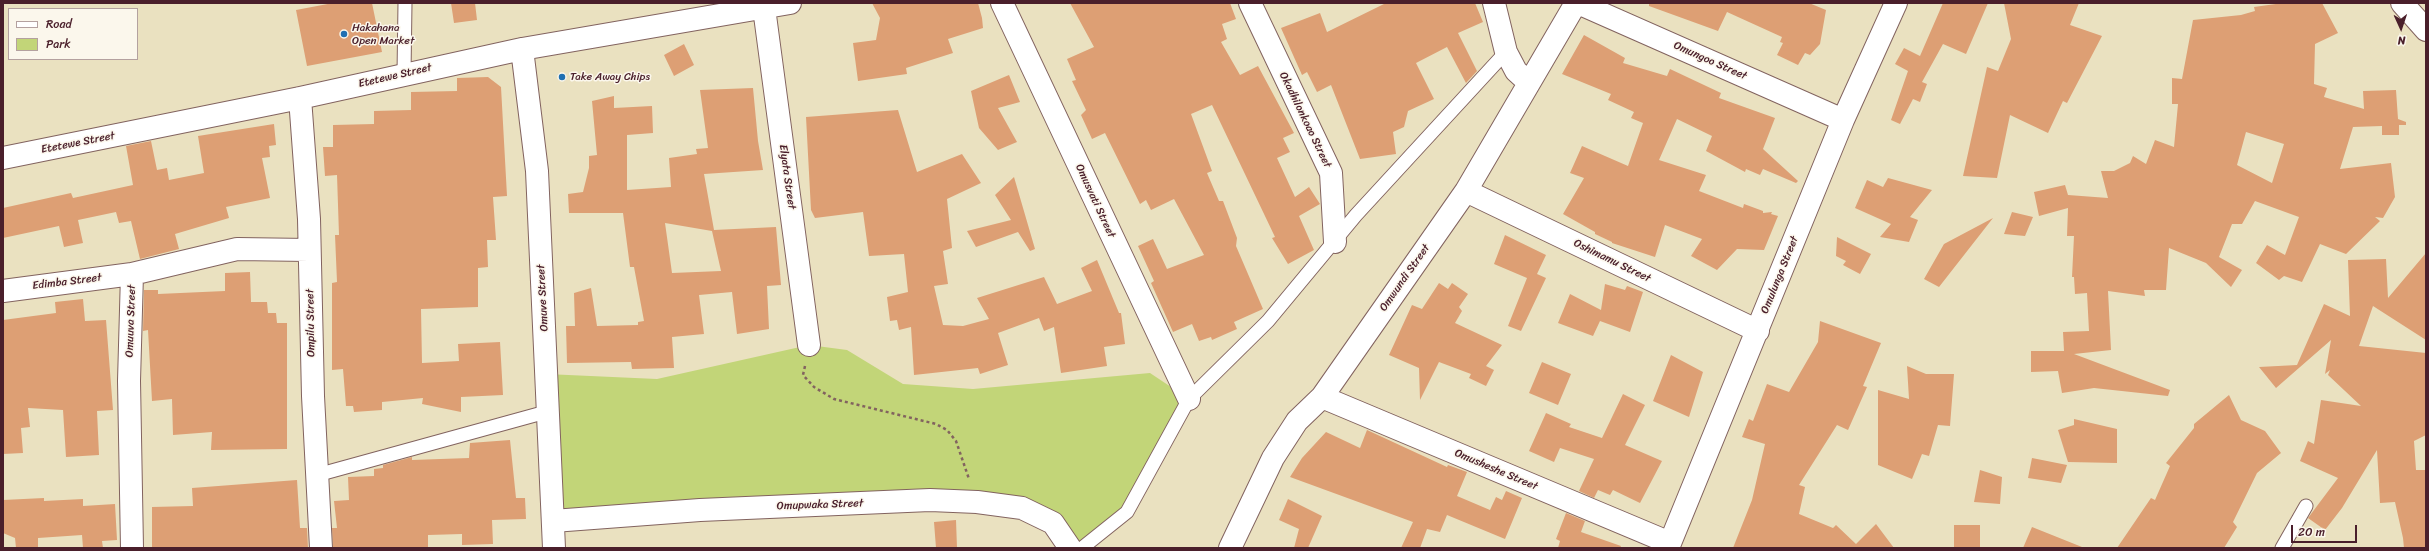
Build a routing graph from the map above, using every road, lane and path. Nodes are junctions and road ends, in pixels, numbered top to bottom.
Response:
1 (405, 3) edge
2 (790, 3) edge
3 (1002, 3) edge
4 (1250, 3) edge
5 (1494, 3) edge
6 (1577, 3) edge
7 (1896, 3) edge
8 (2402, 3) edge
9 (764, 8) junction
10 (2426, 30) edge
11 (522, 49) junction
12 (1506, 52) junction
13 (404, 74) junction
14 (1528, 82) junction
15 (300, 98) junction
16 (1843, 120) junction
17 (3, 158) edge
18 (1466, 191) junction
19 (1335, 242) junction
20 (309, 250) junction
21 (132, 274) junction
22 (3, 291) edge
23 (1758, 331) junction
24 (810, 345) joint
25 (1322, 397) junction
26 (1189, 399) junction
27 (546, 412) junction
28 (317, 475) junction
29 (977, 502) junction
30 (2306, 506) dead end
31 (553, 521) junction
32 (1669, 545) edge
33 (132, 548) edge
34 (321, 548) edge
35 (554, 548) edge
36 (1070, 548) edge
37 (1082, 548) edge
38 (1230, 548) edge
39 (2282, 548) edge

1 - 13 lane
2 - 9 street, Etetewe Street
3 - 26 street, Omusvati Street
4 - 19 street, Okadhilonkoao Street
5 - 12 street
6 - 14 street, Omwundi Street
6 - 16 street, Omungoo Street
7 - 16 street, Omulunga Street
8 - 10 street
9 - 11 street, Etetewe Street
9 - 24 street, Elyata Street
11 - 13 street, Etetewe Street
11 - 27 street, Omuve Street
12 - 14 street
12 - 19 lane
13 - 15 street, Etetewe Street
14 - 18 street, Omwundi Street
15 - 17 street, Etetewe Street
15 - 20 street, Ompilu Street
16 - 23 street, Omulunga Street
18 - 23 street, Oshimamu Street
18 - 25 street, Omwundi Street
19 - 26 lane
20 - 21 street, Omuuva Street
20 - 28 street, Ompilu Street
21 - 22 street, Edimba Street
21 - 33 street, Omuuva Street
23 - 32 street, Omulunga Street
24 - 29 path
25 - 32 street, Omusheshe Street
25 - 38 street, Omwundi Street
26 - 37 lane
27 - 28 lane
27 - 31 street, Omuve Street
28 - 34 street, Ompilu Street
29 - 31 street, Omupwaka Street
29 - 36 street, Omupwaka Street
30 - 39 lane
31 - 35 street, Omuve Street

